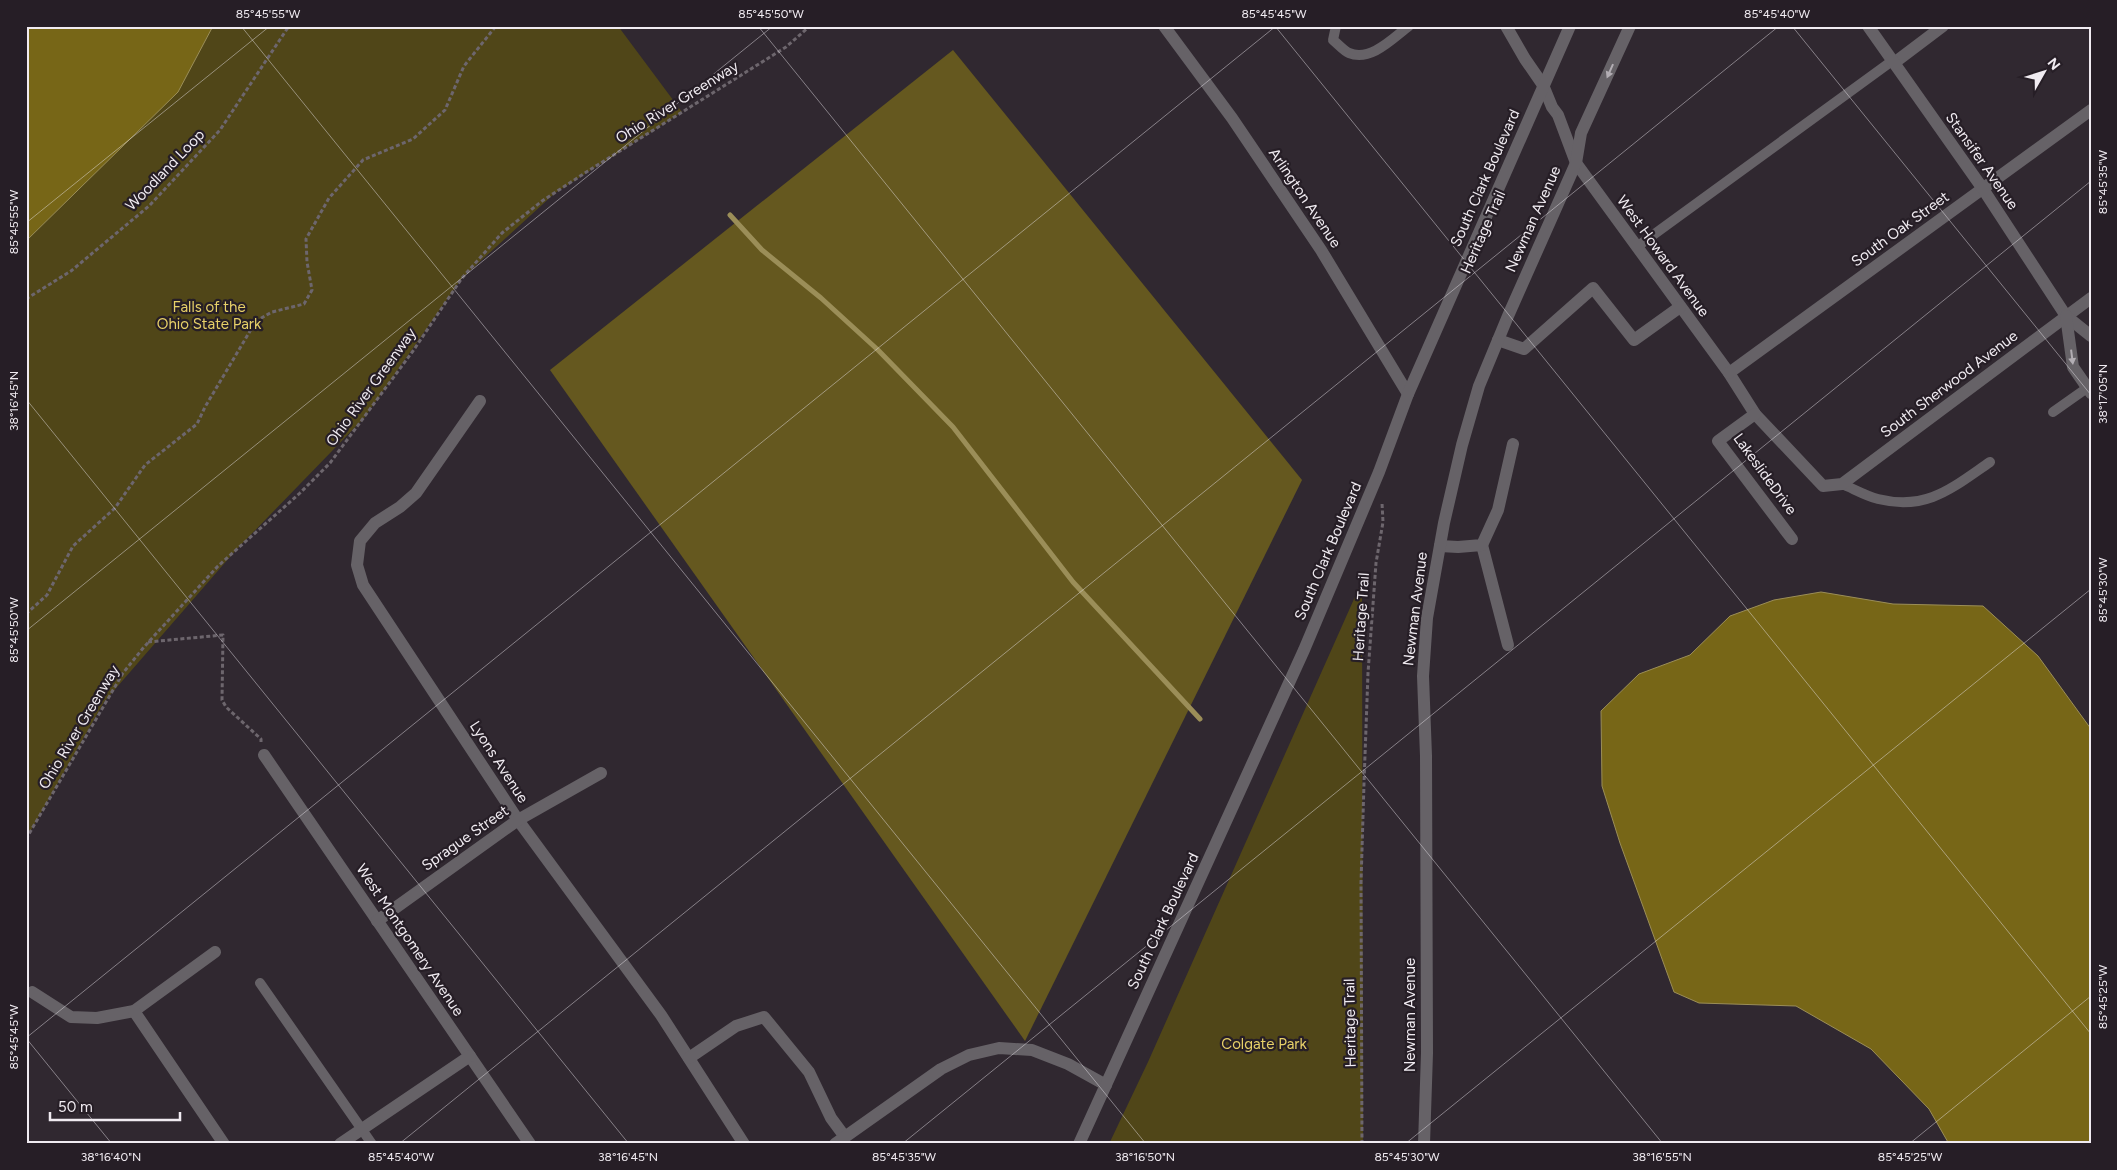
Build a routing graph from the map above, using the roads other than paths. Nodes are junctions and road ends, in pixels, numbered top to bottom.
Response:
1 (1164, 26) edge
2 (1336, 26) edge
3 (1410, 26) edge
4 (1506, 26) edge
5 (1570, 26) edge
6 (1630, 26) edge
7 (1868, 26) edge
8 (1943, 26) edge
9 (1893, 62) junction
10 (1543, 85) junction
11 (2091, 110) edge
12 (1576, 163) junction
13 (1983, 189) junction
14 (1638, 246) junction
15 (2091, 298) edge
16 (1680, 307) junction
17 (2066, 316) junction
18 (2091, 336) edge
19 (1498, 340) junction
20 (1729, 374) junction
21 (2089, 390) edge
22 (1408, 394) junction
23 (480, 401) dead end
24 (2053, 412) dead end
25 (1755, 414) junction
26 (1513, 444) dead end
27 (1990, 462) dead end
28 (1842, 484) junction
29 (1792, 539) dead end
30 (1482, 545) junction
31 (1440, 546) junction
32 (1508, 645) dead end
33 (264, 755) road end
34 (601, 772) dead end
35 (518, 820) junction
36 (377, 921) junction
37 (215, 952) dead end
38 (260, 983) dead end
39 (32, 992) dead end
40 (134, 1011) junction
41 (470, 1056) junction
42 (689, 1058) junction
43 (1106, 1085) junction
44 (362, 1129) junction
45 (840, 1140) edge
46 (224, 1144) edge
47 (340, 1144) edge
48 (372, 1144) edge
49 (530, 1144) edge
50 (744, 1144) edge
51 (1079, 1144) edge
52 (1424, 1144) edge

1 - 22 street, Arlington Avenue
2 - 3 lane
4 - 10 street, West Howard Avenue
5 - 10 street, South Clark Boulevard
6 -> 12 street
7 - 9 street, Stansifer Avenue
8 - 9 street
9 - 13 street, Stansifer Avenue
9 - 14 lane
10 - 12 street, West Howard Avenue
10 - 22 street, South Clark Boulevard
11 - 13 street, South Oak Street
12 - 14 street, West Howard Avenue
12 - 19 street, Newman Avenue
13 - 17 street, Stansifer Avenue
13 - 20 street, South Oak Street
14 - 16 street, West Howard Avenue
15 - 17 street, South Sherwood Avenue
16 - 19 street
16 - 20 street, West Howard Avenue
17 - 18 street
17 -> 21 street
17 - 28 street, South Sherwood Avenue
19 - 31 street, Newman Avenue
20 - 25 street, West Howard Avenue
21 - 24 lane
22 - 43 street, South Clark Boulevard
23 - 35 street, Lyons Avenue
25 - 28 street, West Howard Avenue
25 - 29 street, LakeslideDrive
26 - 30 street
27 - 28 lane
30 - 31 street
30 - 32 street
31 - 52 street, Newman Avenue
33 - 36 street, West Montgomery Avenue
34 - 35 street, Sprague Street
35 - 36 street, Sprague Street
35 - 42 street, Lyons Avenue
36 - 41 street, West Montgomery Avenue
37 - 40 street
38 - 44 lane
39 - 40 street
40 - 46 street
41 - 44 street
41 - 49 street, West Montgomery Avenue
42 - 45 street
42 - 50 street, Lyons Avenue
43 - 45 street
43 - 51 street, South Clark Boulevard
44 - 47 street
44 - 48 lane

